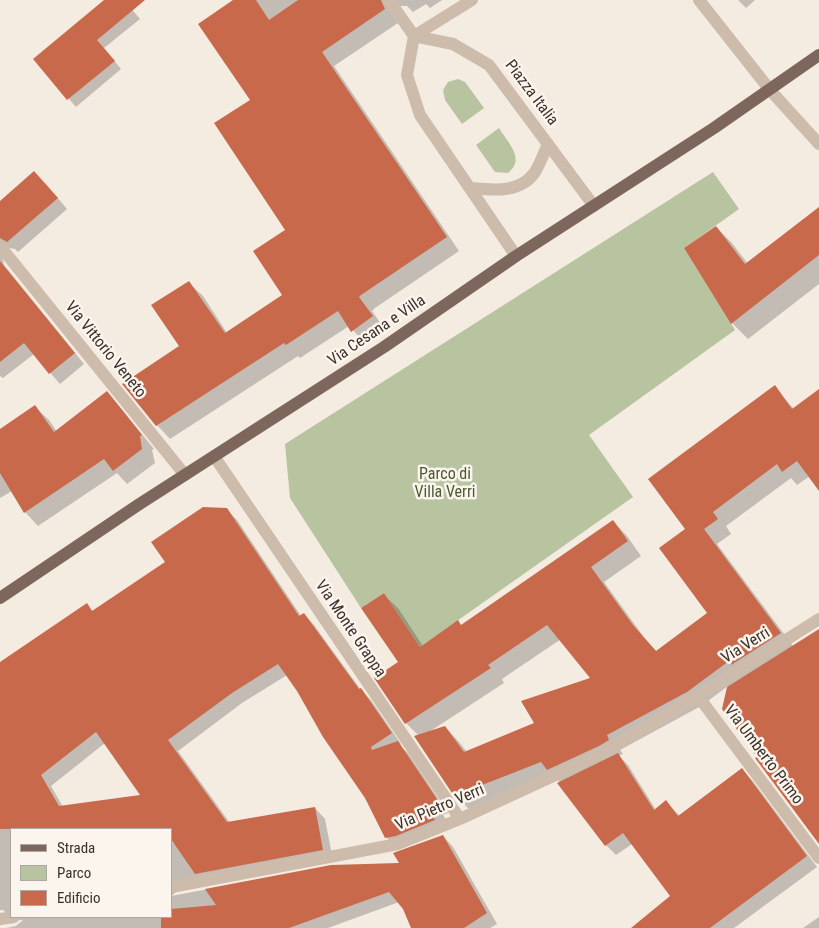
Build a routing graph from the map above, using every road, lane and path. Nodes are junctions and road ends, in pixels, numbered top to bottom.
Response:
1 (389, 0) edge
2 (472, 0) edge
3 (699, 0) edge
4 (414, 36) junction
5 (819, 55) edge
6 (770, 90) junction
7 (548, 144) junction
8 (819, 144) edge
9 (470, 188) junction
10 (594, 206) junction
11 (0, 246) edge
12 (516, 256) junction
13 (214, 456) junction
14 (185, 475) junction
15 (0, 598) edge
16 (819, 619) edge
17 (694, 698) junction
18 (460, 820) junction
19 (819, 858) edge
20 (172, 887) edge

1 - 4 street
2 - 4 street
3 - 6 street
4 - 7 street, Piazza Italia
4 - 9 street
5 - 6 main road, Via Cesana e Villa
6 - 8 street
6 - 10 main road, Via Cesana e Villa
7 - 9 street
7 - 10 street, Piazza Italia
9 - 12 street
10 - 12 main road, Via Cesana e Villa
11 - 14 street, Via Vittorio Veneto
12 - 13 main road, Via Cesana e Villa
13 - 14 main road, Via Cesana e Villa
13 - 18 street, Via Monte Grappa
14 - 15 main road, Via Cesana e Villa
16 - 17 street, Via Verri
17 - 18 street, Via Pietro Verri
17 - 19 street, Via Umberto Primo
18 - 20 street, Via Pietro Verri

